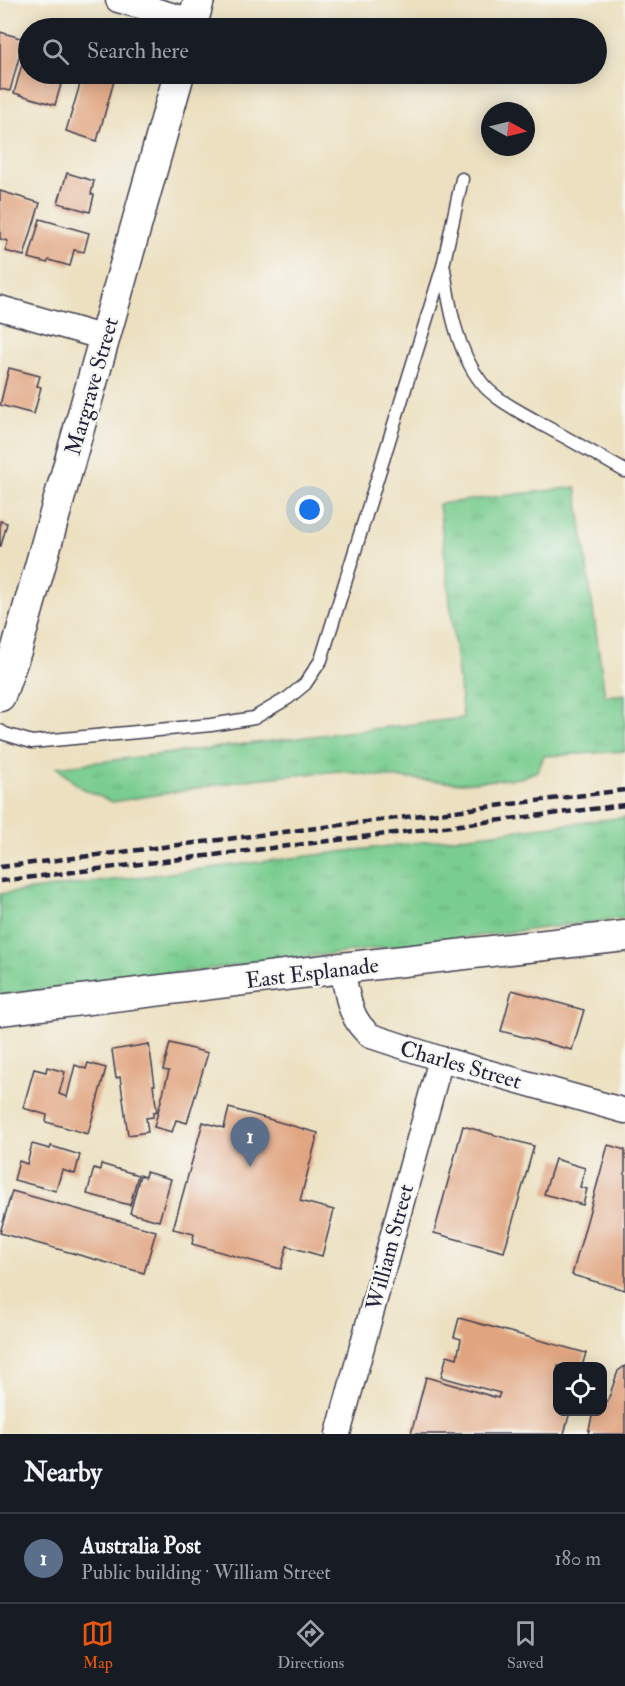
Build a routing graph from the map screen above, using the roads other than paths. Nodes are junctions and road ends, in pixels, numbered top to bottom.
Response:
1 (118, 0) edge
2 (195, 16) edge
3 (176, 84) edge
4 (462, 179) dead end
5 (443, 266) junction
6 (0, 308) edge
7 (105, 338) junction
8 (625, 471) edge
9 (8, 645) edge
10 (0, 696) edge
11 (0, 731) edge
12 (625, 936) edge
13 (342, 968) junction
14 (0, 1010) edge
15 (441, 1059) junction
16 (625, 1111) edge
17 (338, 1434) edge

1 - 2 street
3 - 7 street, Margrave Street
4 - 5 lane
5 - 8 lane
5 - 11 lane
6 - 7 street
7 - 9 street, Margrave Street
9 - 10 street, Margrave Street
12 - 13 street, East Esplanade
13 - 14 street, East Esplanade
13 - 15 street, Charles Street
15 - 16 street, Charles Street
15 - 17 street, William Street

